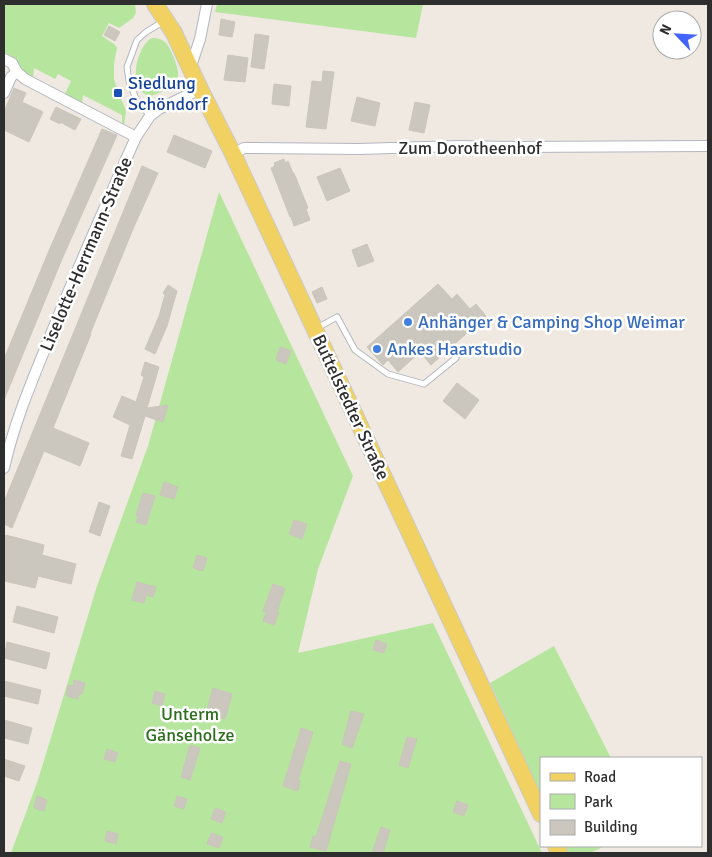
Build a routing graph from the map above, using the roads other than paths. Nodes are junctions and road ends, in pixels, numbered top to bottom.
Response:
1 (155, 4) edge
2 (207, 4) edge
3 (166, 19) junction
4 (4, 59) edge
5 (190, 69) junction
6 (17, 72) junction
7 (200, 89) junction
8 (4, 92) edge
9 (150, 116) junction
10 (136, 137) junction
11 (708, 146) edge
12 (233, 154) junction
13 (314, 329) junction
14 (456, 358) dead end
15 (6, 447) edge
16 (4, 468) edge
17 (540, 812) edge

1 - 3 main road, Buttelstedter Straße
2 - 5 street
3 - 5 main road, Buttelstedter Straße
3 - 9 lane
4 - 6 street
5 - 7 main road, Buttelstedter Straße
6 - 8 street
6 - 10 street
7 - 9 street, Liselotte-Herrmann-Straße
7 - 12 main road, Buttelstedter Straße
9 - 10 street, Liselotte-Herrmann-Straße
10 - 15 street, Liselotte-Herrmann-Straße
11 - 12 street, Zum Dorotheenhof
12 - 13 main road, Buttelstedter Straße
13 - 14 lane
13 - 17 main road, Buttelstedter Straße
15 - 16 street, Liselotte-Herrmann-Straße

